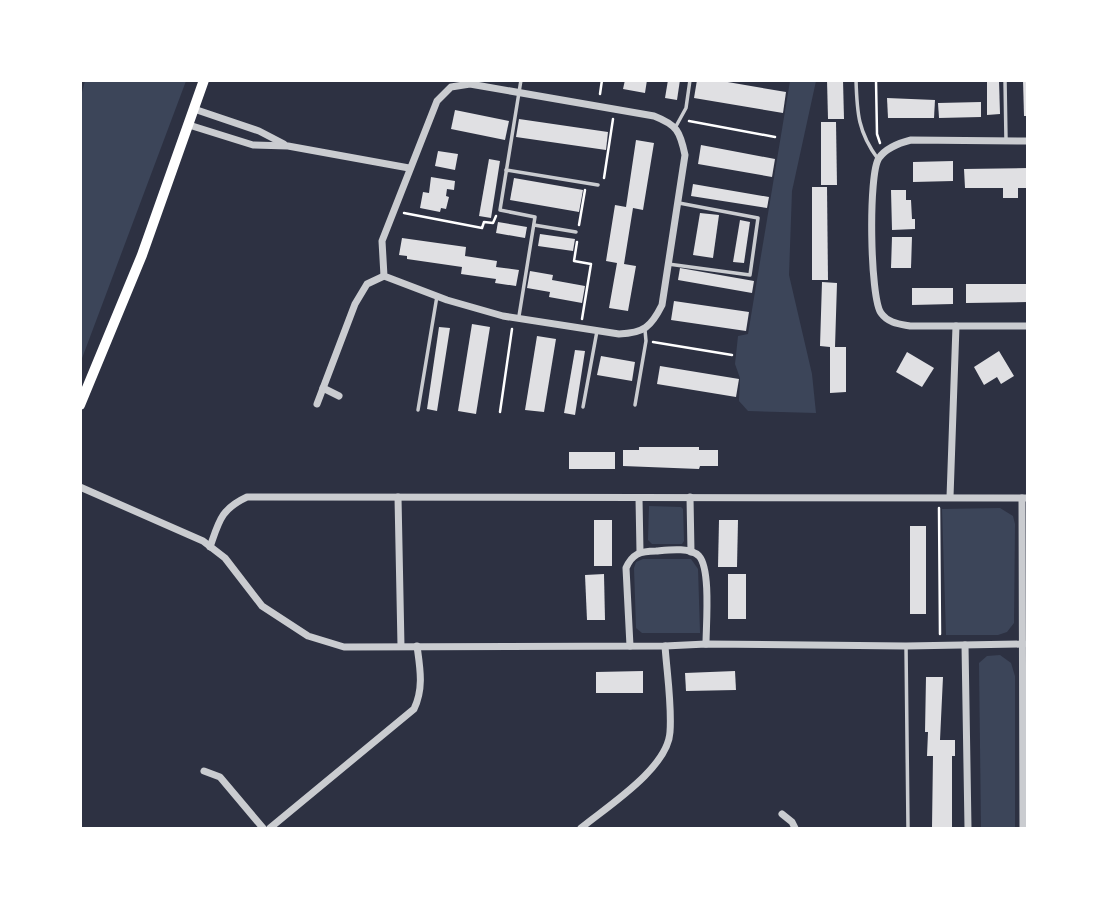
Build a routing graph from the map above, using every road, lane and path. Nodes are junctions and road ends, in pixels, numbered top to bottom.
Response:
1 (204, 80) edge
2 (521, 80) edge
3 (602, 80) edge
4 (690, 80) edge
5 (856, 80) edge
6 (876, 80) edge
7 (1005, 80) edge
8 (519, 92) junction
9 (598, 106) junction
10 (194, 109) junction
11 (614, 109) junction
12 (680, 120) junction
13 (189, 125) junction
14 (675, 128) junction
15 (775, 137) dead end
16 (1006, 141) junction
17 (1027, 141) edge
18 (288, 146) junction
19 (881, 157) junction
20 (410, 168) junction
21 (506, 170) junction
22 (586, 183) junction
23 (598, 185) joint
24 (678, 203) junction
25 (499, 210) junction
26 (393, 211) junction
27 (534, 225) junction
28 (576, 232) dead end
29 (668, 264) junction
30 (384, 276) junction
31 (437, 296) junction
32 (516, 318) junction
33 (956, 326) junction
34 (1027, 327) edge
35 (581, 328) junction
36 (645, 328) junction
37 (597, 331) junction
38 (646, 341) junction
39 (732, 355) dead end
40 (323, 388) junction
41 (339, 396) dead end
42 (317, 404) dead end
43 (80, 405) edge
44 (635, 405) dead end
45 (583, 407) dead end
46 (418, 410) dead end
47 (499, 412) dead end
48 (80, 487) edge
49 (398, 497) junction
50 (690, 497) junction
51 (939, 497) junction
52 (950, 497) junction
53 (639, 498) junction
54 (1025, 498) edge
55 (210, 547) junction
56 (691, 551) junction
57 (640, 552) junction
58 (706, 644) junction
59 (1024, 644) junction
60 (965, 645) junction
61 (401, 646) junction
62 (417, 646) junction
63 (630, 646) junction
64 (665, 646) junction
65 (906, 646) junction
66 (940, 646) junction
67 (204, 771) dead end
68 (782, 814) dead end
69 (263, 828) edge
70 (270, 828) edge
71 (581, 828) edge
72 (795, 828) edge
73 (908, 828) edge
74 (968, 828) edge
75 (1024, 828) edge

1 - 10 main road
2 - 8 lane
3 - 9 path
4 - 12 lane
5 - 19 lane
6 - 19 path
7 - 16 lane
8 - 9 street
8 - 20 street
8 - 21 lane
9 - 11 street
10 - 13 main road
10 - 18 street
11 - 14 street
11 - 23 path
12 - 14 lane
12 - 15 path
13 - 18 street
13 - 43 main road
14 - 24 street
16 - 17 street
16 - 19 street
18 - 20 street
19 - 33 street
20 - 26 street
21 - 22 lane
21 - 25 lane
22 - 23 lane
22 - 35 path
24 - 29 street
24 - 29 lane
25 - 26 path
25 - 27 lane
26 - 30 street
27 - 28 lane
27 - 32 lane
29 - 36 street
30 - 31 street
30 - 40 street
31 - 32 street
31 - 46 lane
32 - 35 street
32 - 47 path
33 - 34 street
33 - 52 street
35 - 37 street
36 - 37 street
36 - 38 lane
37 - 45 lane
38 - 39 path
38 - 44 lane
40 - 41 street
40 - 42 street
48 - 55 street
49 - 53 street
49 - 55 street
49 - 61 street
50 - 51 street
50 - 53 street
50 - 56 street
51 - 52 street
51 - 66 path
52 - 54 street
53 - 57 street
54 - 59 street
55 - 61 street
56 - 57 street
56 - 58 street
57 - 63 street
58 - 64 street
58 - 65 street
59 - 60 street
59 - 75 street
60 - 66 street
60 - 74 street
61 - 62 street
62 - 63 street
62 - 70 street
63 - 64 street
64 - 71 street
65 - 66 street
65 - 73 lane
67 - 69 street
68 - 72 street

